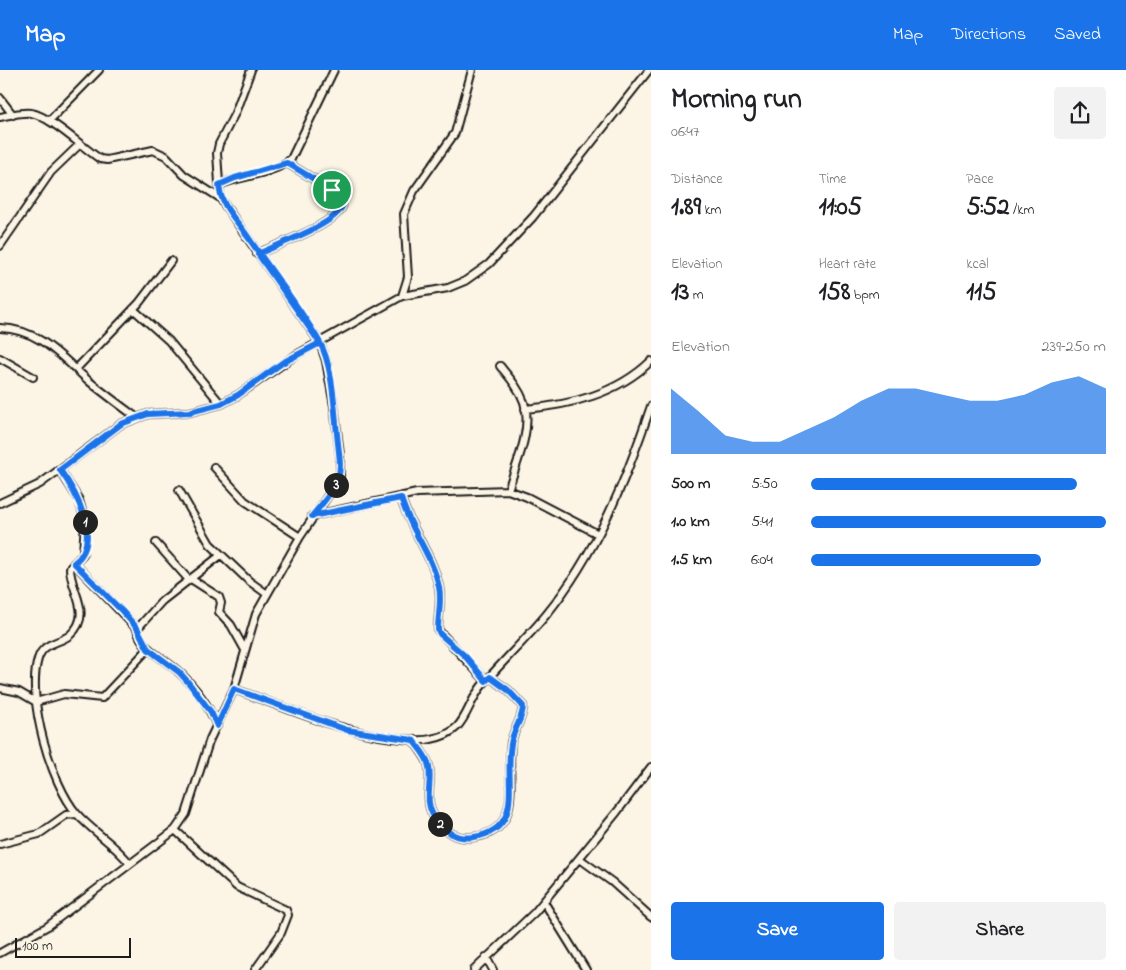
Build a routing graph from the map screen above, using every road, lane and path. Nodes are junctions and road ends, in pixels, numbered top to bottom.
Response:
1 (99, 70) edge
2 (251, 70) edge
3 (334, 70) edge
4 (472, 70) edge
5 (649, 70) edge
6 (0, 98) edge
7 (13, 115) junction
8 (0, 117) edge
9 (49, 121) junction
10 (79, 145) junction
11 (287, 163) junction
12 (219, 185) junction
13 (220, 198) junction
14 (0, 246) edge
15 (258, 254) junction
16 (172, 261) dead end
17 (402, 296) junction
18 (133, 309) junction
19 (0, 328) edge
20 (320, 343) junction
21 (0, 358) edge
22 (651, 361) edge
23 (500, 366) dead end
24 (77, 368) junction
25 (32, 377) dead end
26 (221, 404) junction
27 (651, 406) edge
28 (526, 409) junction
29 (136, 417) junction
30 (214, 467) dead end
31 (60, 470) junction
32 (179, 490) dead end
33 (508, 490) junction
34 (401, 498) junction
35 (0, 503) edge
36 (312, 516) junction
37 (598, 534) junction
38 (300, 536) junction
39 (156, 543) dead end
40 (221, 555) junction
41 (74, 563) junction
42 (190, 579) junction
43 (267, 594) junction
44 (137, 628) junction
45 (148, 649) junction
46 (245, 650) junction
47 (488, 679) junction
48 (0, 688) edge
49 (234, 689) junction
50 (36, 702) junction
51 (217, 726) junction
52 (413, 740) junction
53 (651, 767) edge
54 (77, 814) junction
55 (175, 830) junction
56 (0, 844) edge
57 (580, 859) junction
58 (130, 864) junction
59 (544, 902) junction
60 (651, 917) edge
61 (0, 953) edge
62 (486, 958) junction
63 (255, 970) edge
64 (474, 970) edge
65 (493, 970) edge
66 (586, 970) edge

1 - 9 street
2 - 12 street
3 - 11 street
4 - 17 street
5 - 17 street
6 - 7 street
7 - 8 street
7 - 9 street
9 - 10 street
10 - 13 street
10 - 14 street
11 - 12 street
11 - 15 street
12 - 13 street
13 - 15 street
15 - 20 street
16 - 18 street
17 - 20 street
18 - 24 street
18 - 26 street
19 - 24 street
20 - 26 street
20 - 36 street
21 - 25 street
22 - 28 street
23 - 28 street
24 - 29 street
26 - 29 street
27 - 37 street
28 - 33 street
29 - 31 street
30 - 38 street
31 - 35 street
31 - 41 street
32 - 40 street
33 - 34 street
33 - 37 street
34 - 36 street
34 - 47 street
36 - 38 street
37 - 47 street
38 - 43 street
39 - 42 street
40 - 42 street
40 - 43 street
41 - 44 street
41 - 50 street
42 - 44 street
42 - 46 street
43 - 46 street
44 - 45 street
45 - 50 street
45 - 51 street
46 - 49 street
47 - 52 street
47 - 52 street
48 - 50 street
49 - 51 street
49 - 52 street
50 - 54 street
51 - 55 street
53 - 57 street
54 - 56 street
54 - 58 street
55 - 58 street
55 - 63 street
57 - 59 street
57 - 60 street
58 - 61 street
59 - 62 street
59 - 66 street
62 - 64 street
62 - 65 street

